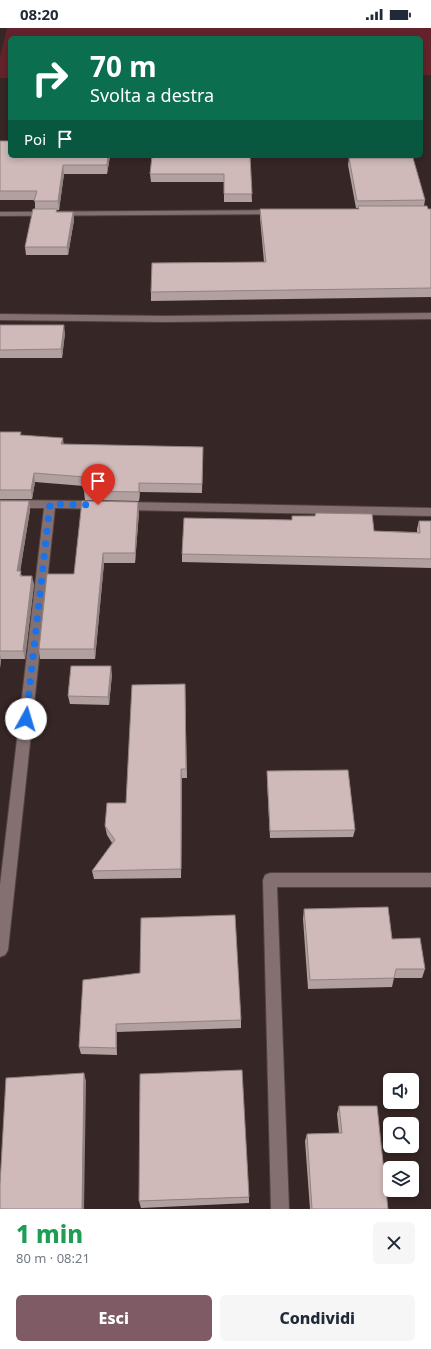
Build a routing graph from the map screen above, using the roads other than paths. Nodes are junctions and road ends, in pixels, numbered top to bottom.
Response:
1 (287, 212) edge
2 (0, 214) edge
3 (431, 316) edge
4 (0, 317) edge
5 (0, 504) edge
6 (50, 504) junction
7 (431, 512) edge
8 (431, 880) edge
9 (0, 950) edge
10 (280, 1209) edge

1 - 2 street
3 - 4 street
5 - 6 street
6 - 7 street
6 - 9 street
8 - 10 street

